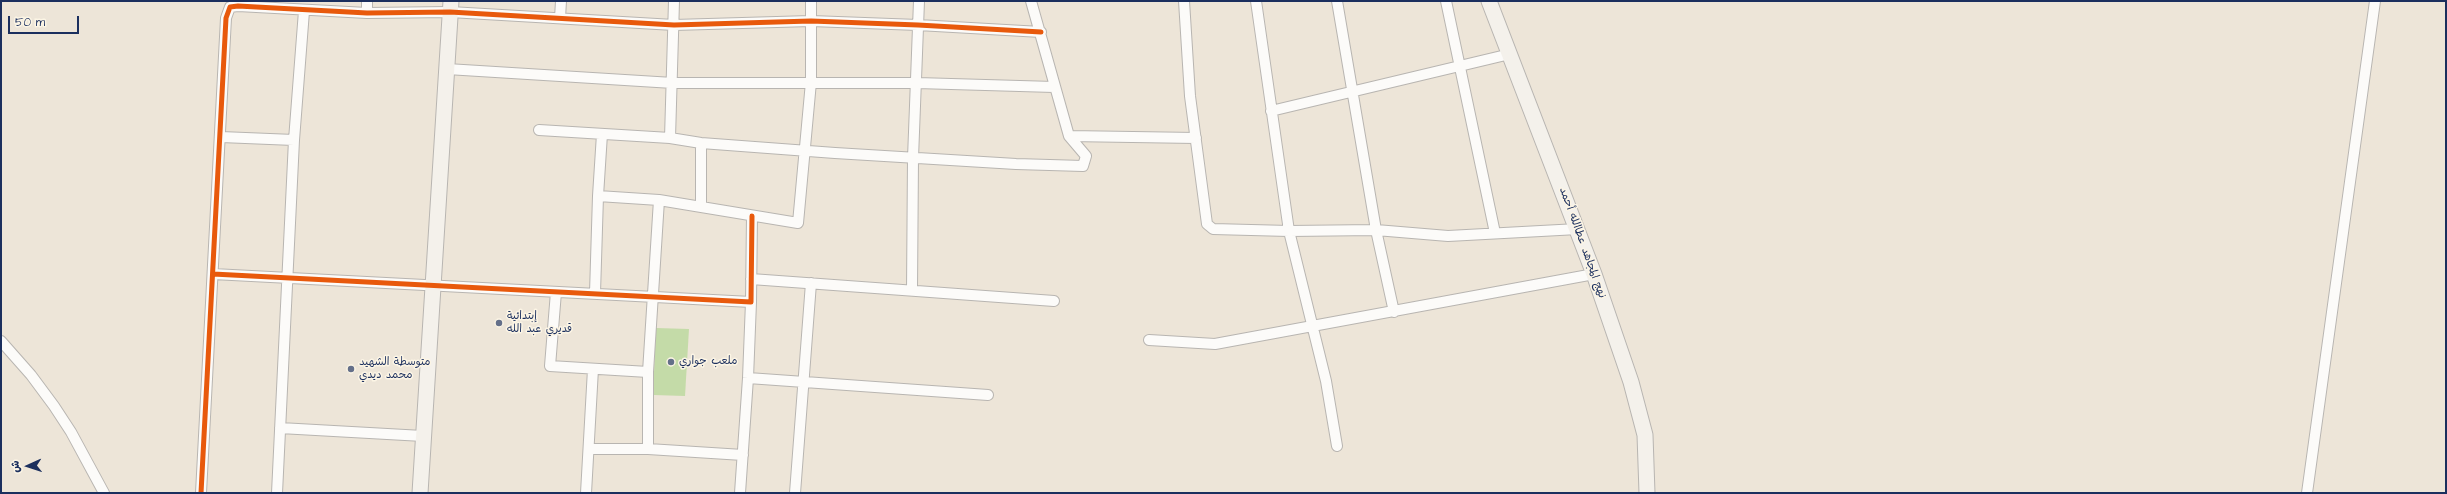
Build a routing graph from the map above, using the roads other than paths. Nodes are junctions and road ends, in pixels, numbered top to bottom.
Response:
1 (367, 1) edge
2 (562, 1) edge
3 (674, 1) edge
4 (811, 1) edge
5 (919, 1) edge
6 (1031, 1) edge
7 (1184, 1) edge
8 (1256, 1) edge
9 (1337, 1) edge
10 (1446, 1) edge
11 (1489, 1) edge
12 (2377, 1) edge
13 (451, 7) edge
14 (304, 11) junction
15 (367, 13) junction
16 (560, 18) junction
17 (811, 21) junction
18 (918, 24) junction
19 (674, 25) junction
20 (1041, 32) junction
21 (1510, 54) junction
22 (447, 68) junction
23 (1460, 68) junction
24 (811, 82) junction
25 (673, 83) junction
26 (917, 83) junction
27 (1054, 87) junction
28 (1352, 91) junction
29 (1271, 111) junction
30 (539, 130) dead end
31 (602, 134) junction
32 (1069, 136) junction
33 (221, 137) junction
34 (670, 138) junction
35 (1196, 138) junction
36 (294, 140) junction
37 (700, 143) junction
38 (805, 151) junction
39 (913, 158) junction
40 (598, 196) junction
41 (659, 200) junction
42 (701, 206) junction
43 (752, 216) junction
44 (1578, 229) junction
45 (1376, 230) junction
46 (1289, 231) junction
47 (1495, 233) junction
48 (213, 274) junction
49 (1594, 274) junction
50 (287, 277) junction
51 (751, 279) junction
52 (812, 283) junction
53 (434, 285) junction
54 (912, 290) junction
55 (556, 292) junction
56 (595, 293) junction
57 (653, 297) junction
58 (1054, 301) dead end
59 (751, 302) junction
60 (1394, 312) junction
61 (1313, 327) junction
62 (1149, 340) dead end
63 (1, 342) edge
64 (593, 369) junction
65 (648, 372) junction
66 (748, 378) junction
67 (803, 382) junction
68 (988, 395) dead end
69 (280, 428) junction
70 (423, 436) junction
71 (1337, 446) dead end
72 (589, 449) junction
73 (648, 449) junction
74 (743, 455) junction
75 (104, 493) edge
76 (201, 493) edge
77 (277, 493) edge
78 (420, 493) edge
79 (586, 493) edge
80 (740, 493) edge
81 (795, 493) edge
82 (1647, 493) edge
83 (2307, 493) edge

1 - 15 street
2 - 16 street
3 - 19 street
4 - 17 street
5 - 18 street
6 - 20 street
7 - 35 street
8 - 29 street
9 - 28 street
10 - 23 street
11 - 21 street, نهج المجاهد عطاالله أحمد
12 - 83 street
13 - 15 street
13 - 16 street
13 - 22 street
14 - 15 street
14 - 33 street
14 - 36 street
16 - 19 street
17 - 18 street
17 - 19 street
17 - 24 street
18 - 20 street
18 - 26 street
19 - 25 street
20 - 27 street
21 - 23 street
21 - 44 street, نهج المجاهد عطاالله أحمد
22 - 25 street
22 - 53 street
23 - 28 street
23 - 47 street
24 - 25 street
24 - 26 street
24 - 38 street
25 - 34 street
26 - 27 street
26 - 39 street
27 - 32 street
28 - 29 street
28 - 45 street
29 - 46 street
30 - 31 street
31 - 34 street
31 - 40 street
32 - 35 street
32 - 39 street
33 - 36 street
33 - 48 street
34 - 37 street
35 - 46 street
36 - 50 street
37 - 38 street
37 - 42 street
38 - 39 street
38 - 43 street
39 - 54 street
40 - 41 street
40 - 56 street
41 - 42 street
41 - 57 street
42 - 43 street
43 - 51 street
44 - 47 street
44 - 49 street, نهج المجاهد عطاالله أحمد
45 - 46 street
45 - 47 street
45 - 60 street
46 - 61 street
48 - 50 street
48 - 76 street
49 - 60 street
49 - 82 street, نهج المجاهد عطاالله أحمد
50 - 53 street
50 - 69 street
51 - 52 street
51 - 59 street
52 - 54 street
52 - 67 street
53 - 55 street
53 - 70 street
54 - 58 street
55 - 56 street
55 - 64 street
56 - 57 street
57 - 59 street
57 - 65 street
59 - 66 street
60 - 61 street
61 - 62 street
61 - 71 street
63 - 75 street
64 - 65 street
64 - 72 street
65 - 73 street
66 - 67 street
66 - 74 street
67 - 68 street
67 - 81 street
69 - 70 street
69 - 77 street
70 - 78 street
72 - 73 street
72 - 79 street
73 - 74 street
74 - 80 street

